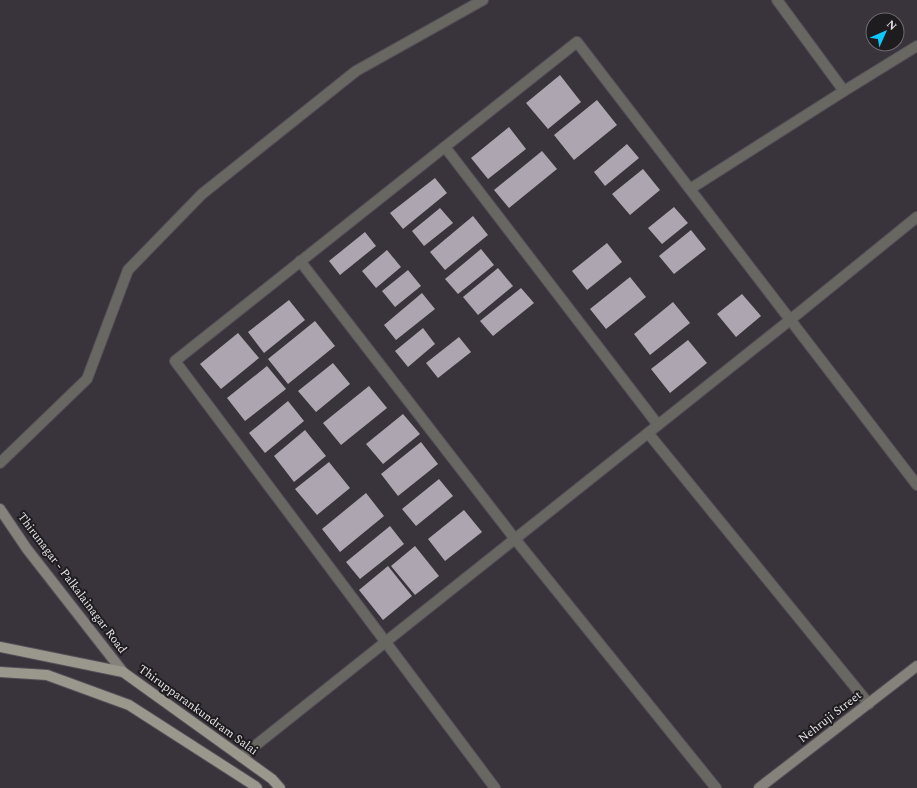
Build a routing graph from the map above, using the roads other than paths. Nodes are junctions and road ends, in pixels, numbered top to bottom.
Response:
1 (483, 0) edge
2 (777, 0) edge
3 (917, 46) edge
4 (844, 91) junction
5 (445, 147) junction
6 (690, 188) junction
7 (917, 217) edge
8 (300, 261) junction
9 (790, 320) junction
10 (658, 425) junction
11 (648, 433) junction
12 (0, 463) edge
13 (917, 485) edge
14 (0, 509) edge
15 (515, 539) junction
16 (385, 642) junction
17 (0, 646) edge
18 (917, 666) edge
19 (0, 672) edge
20 (123, 672) junction
21 (869, 704) junction
22 (241, 756) junction
23 (257, 788) edge
24 (280, 788) edge
25 (495, 788) edge
26 (716, 788) edge
27 (759, 788) edge

1 - 12 street
2 - 4 street
3 - 4 street
4 - 6 street
5 - 6 street
5 - 8 street
5 - 10 street
6 - 9 street
7 - 9 street
8 - 15 street
8 - 16 street
9 - 10 street
9 - 13 street
10 - 11 street
11 - 15 street
11 - 21 street
14 - 20 main road, Thirunagar - Palkalainagar Road
15 - 16 street
15 - 26 street
16 - 22 street
16 - 25 street
17 - 20 main road, Thirupparankundram Salai
18 - 21 main road, Nehruji Street
19 - 23 main road
20 - 22 main road, Thirupparankundram Salai
21 - 27 main road, Nehruji Street
22 - 24 main road, Thirupparankundram Salai

